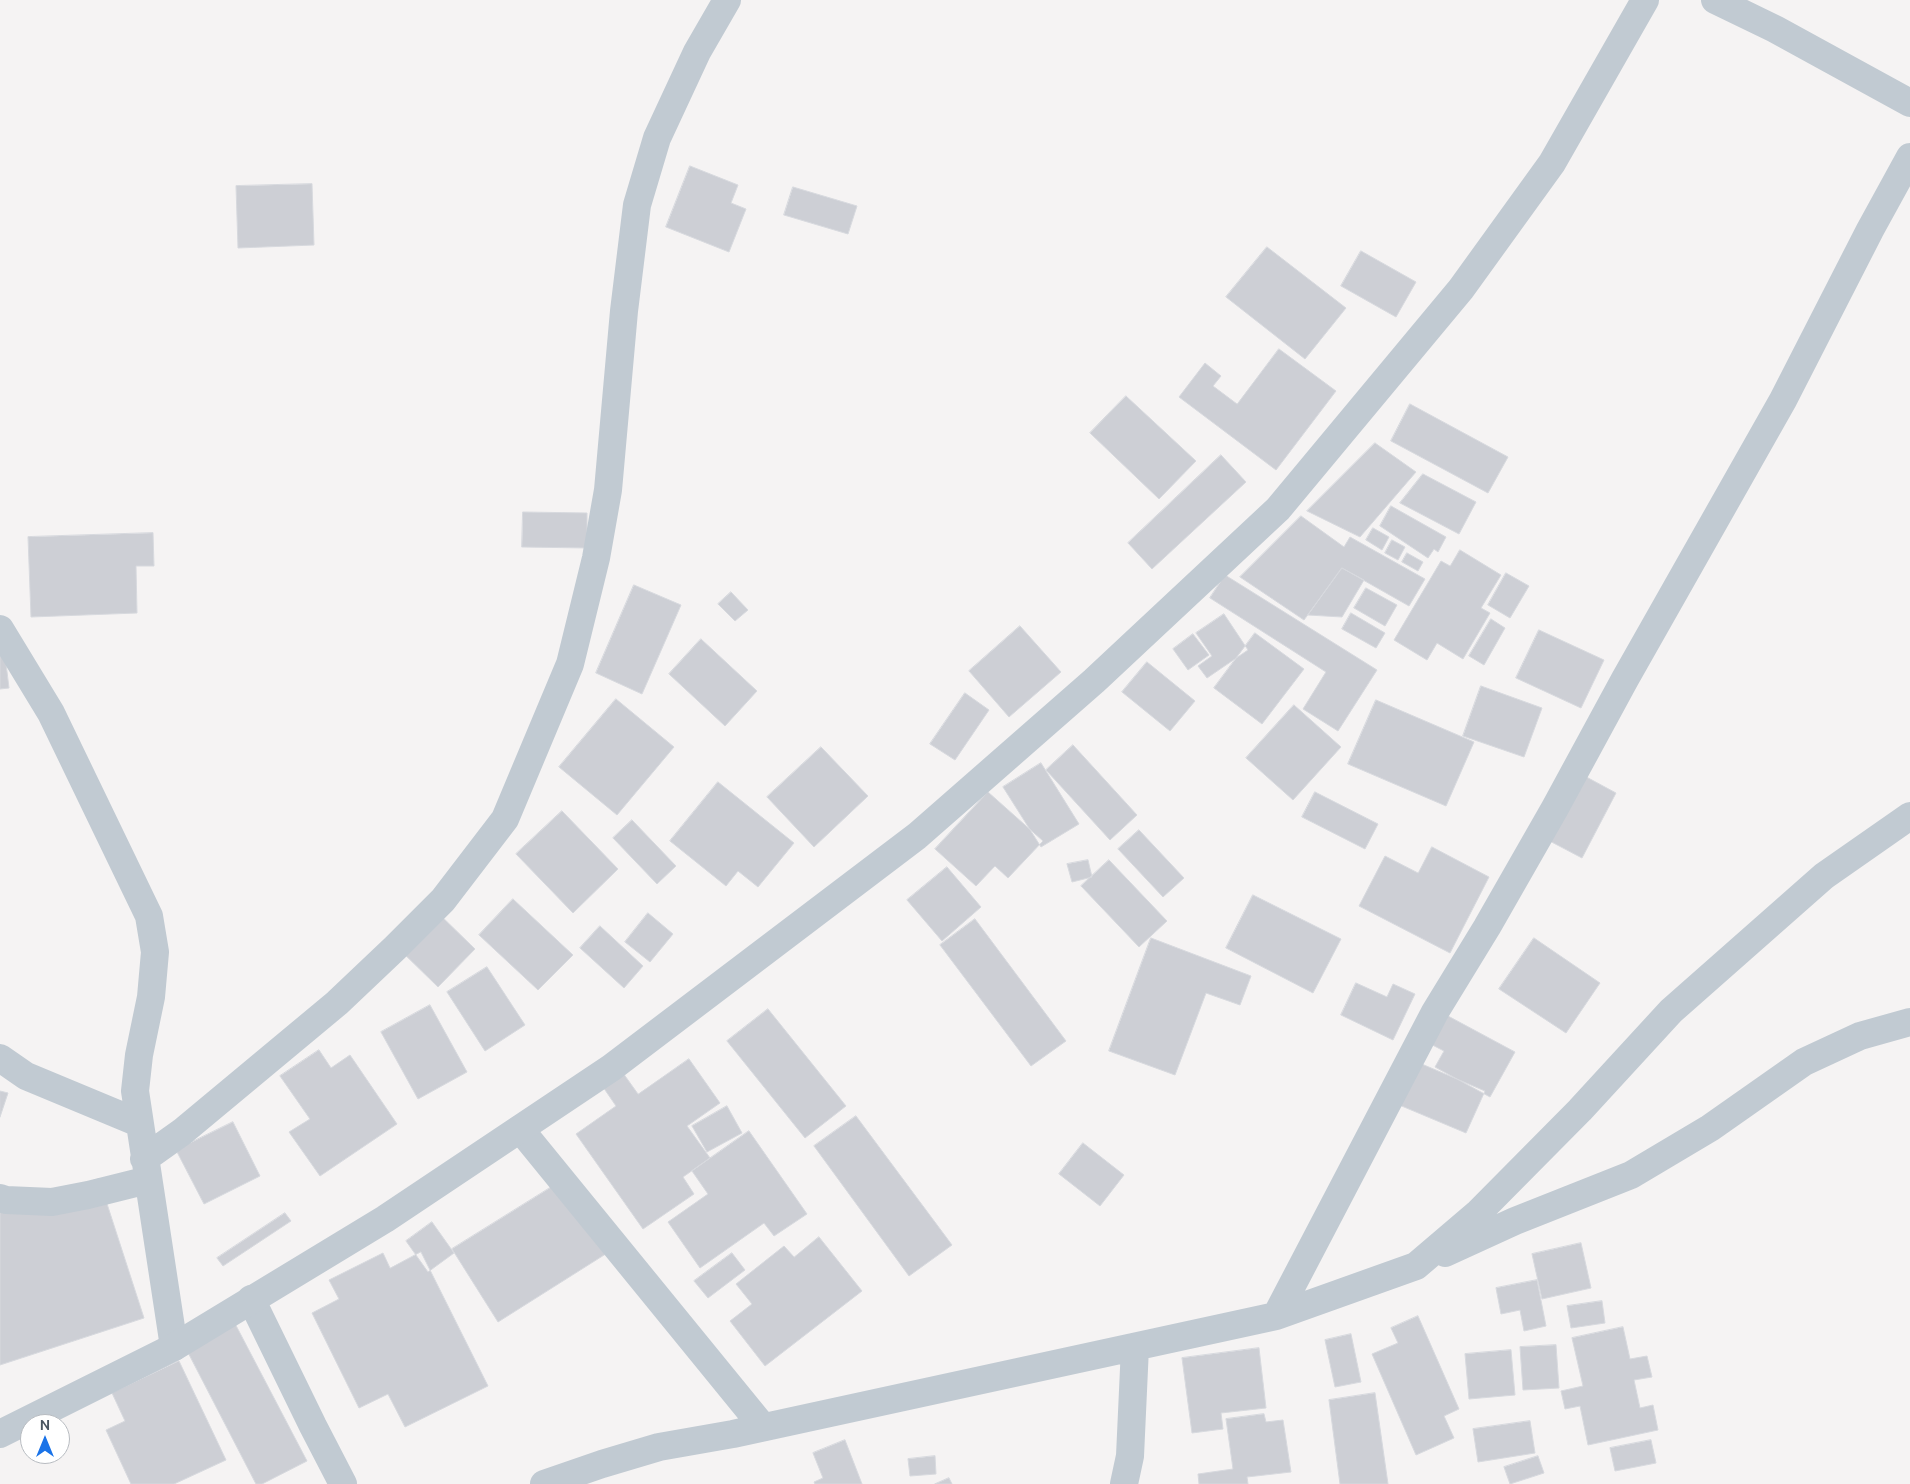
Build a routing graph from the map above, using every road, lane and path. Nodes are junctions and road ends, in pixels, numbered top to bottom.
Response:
1 (727, 0) edge
2 (1645, 0) edge
3 (1715, 0) edge
4 (1910, 103) edge
5 (1910, 158) edge
6 (0, 629) edge
7 (1910, 816) edge
8 (1910, 1022) edge
9 (0, 1058) edge
10 (139, 1123) junction
11 (520, 1129) junction
12 (146, 1170) junction
13 (0, 1198) edge
14 (1416, 1266) junction
15 (251, 1300) junction
16 (1276, 1316) junction
17 (174, 1347) junction
18 (1135, 1347) junction
19 (764, 1427) junction
20 (0, 1434) edge
21 (343, 1484) edge
22 (544, 1484) edge
23 (1124, 1484) edge

1 - 12 street
2 - 11 street
3 - 4 street
5 - 16 street
6 - 10 street
7 - 14 street
8 - 14 street
9 - 10 street
10 - 12 street
11 - 15 street
11 - 19 street
12 - 13 street
12 - 17 street
14 - 16 street
15 - 17 street
15 - 21 street
16 - 18 street
17 - 20 street
18 - 19 street
18 - 23 street
19 - 22 street

